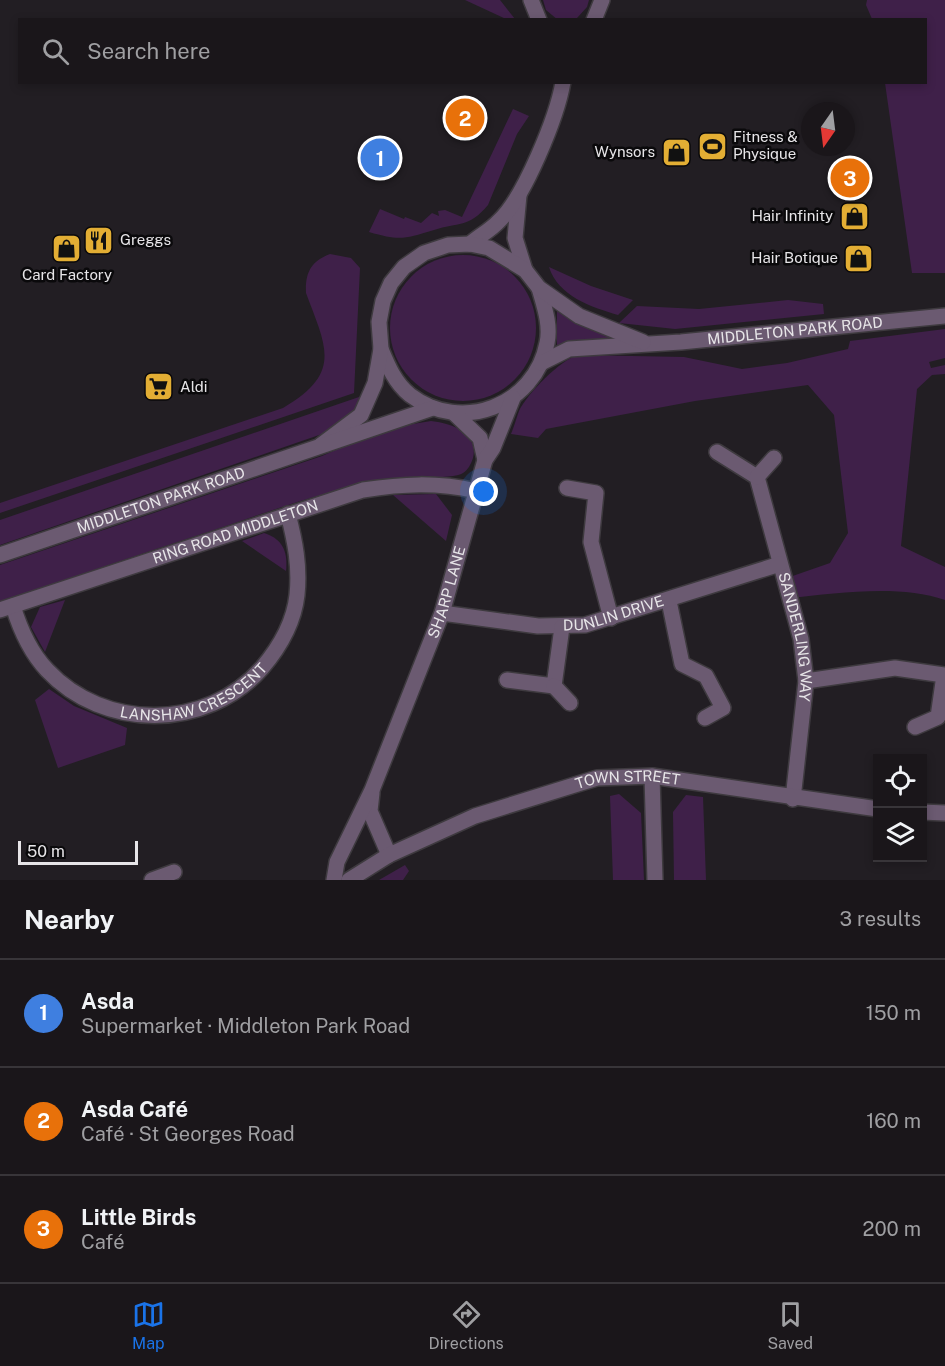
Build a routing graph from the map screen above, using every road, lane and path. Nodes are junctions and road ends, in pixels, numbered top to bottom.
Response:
1 (531, 0) edge
2 (602, 0) edge
3 (538, 18) edge
4 (595, 18) edge
5 (562, 84) edge
6 (519, 195) junction
7 (470, 244) junction
8 (525, 270) junction
9 (539, 288) junction
10 (945, 316) edge
11 (644, 342) junction
12 (381, 349) junction
13 (541, 363) junction
14 (513, 398) junction
15 (433, 408) junction
16 (454, 413) junction
17 (321, 445) junction
18 (717, 452) dead end
19 (774, 458) dead end
20 (485, 460) junction
21 (757, 477) junction
22 (567, 489) dead end
23 (476, 492) junction
24 (288, 514) junction
25 (0, 555) edge
26 (780, 564) junction
27 (669, 601) junction
28 (6, 608) edge
29 (442, 613) junction
30 (611, 618) junction
31 (562, 627) junction
32 (944, 675) edge
33 (507, 680) dead end
34 (806, 681) junction
35 (554, 686) junction
36 (570, 703) dead end
37 (705, 718) dead end
38 (942, 719) edge
39 (915, 727) dead end
40 (652, 776) junction
41 (372, 790) junction
42 (793, 799) junction
43 (873, 808) edge
44 (927, 812) edge
45 (945, 813) edge
46 (389, 855) junction
47 (174, 872) dead end
48 (152, 880) edge
49 (334, 880) edge
50 (349, 880) edge
51 (655, 880) edge

1 - 3 street
2 - 4 street
5 - 6 street
6 - 7 street
6 - 8 street
7 - 8 street, MIDDLETON PARK ROAD
7 - 12 street, MIDDLETON PARK ROAD
8 - 9 street, MIDDLETON PARK ROAD
9 - 11 street, MIDDLETON PARK ROAD
9 - 13 street, MIDDLETON PARK ROAD
10 - 11 street, MIDDLETON PARK ROAD
11 - 13 street, MIDDLETON PARK ROAD
12 - 15 street, MIDDLETON PARK ROAD
12 - 17 street, MIDDLETON PARK ROAD
13 - 14 street, MIDDLETON PARK ROAD
14 - 16 street, MIDDLETON PARK ROAD
14 - 20 street, SHARP LANE
15 - 16 street, MIDDLETON PARK ROAD
15 - 17 street, MIDDLETON PARK ROAD
16 - 20 street
17 - 25 street, MIDDLETON PARK ROAD
18 - 21 street
19 - 21 street
20 - 23 street, SHARP LANE
21 - 26 street, SANDERLING WAY
22 - 30 street
23 - 24 street, RING ROAD MIDDLETON
23 - 29 street, SHARP LANE
24 - 28 street, RING ROAD MIDDLETON
24 - 28 street, LANSHAW CRESCENT
26 - 27 street, DUNLIN DRIVE
26 - 34 street, SANDERLING WAY
27 - 30 street, DUNLIN DRIVE
27 - 37 street
29 - 31 street, DUNLIN DRIVE
29 - 41 street, SHARP LANE
30 - 31 street, DUNLIN DRIVE
31 - 35 street
32 - 34 street
32 - 38 street
33 - 35 street
34 - 42 street, SANDERLING WAY
35 - 36 street
38 - 39 street
40 - 42 street, TOWN STREET
40 - 46 street, TOWN STREET
40 - 51 street
41 - 46 street
41 - 49 street
42 - 43 street, TOWN STREET
44 - 45 street
46 - 50 street, TOWN STREET
47 - 48 street

